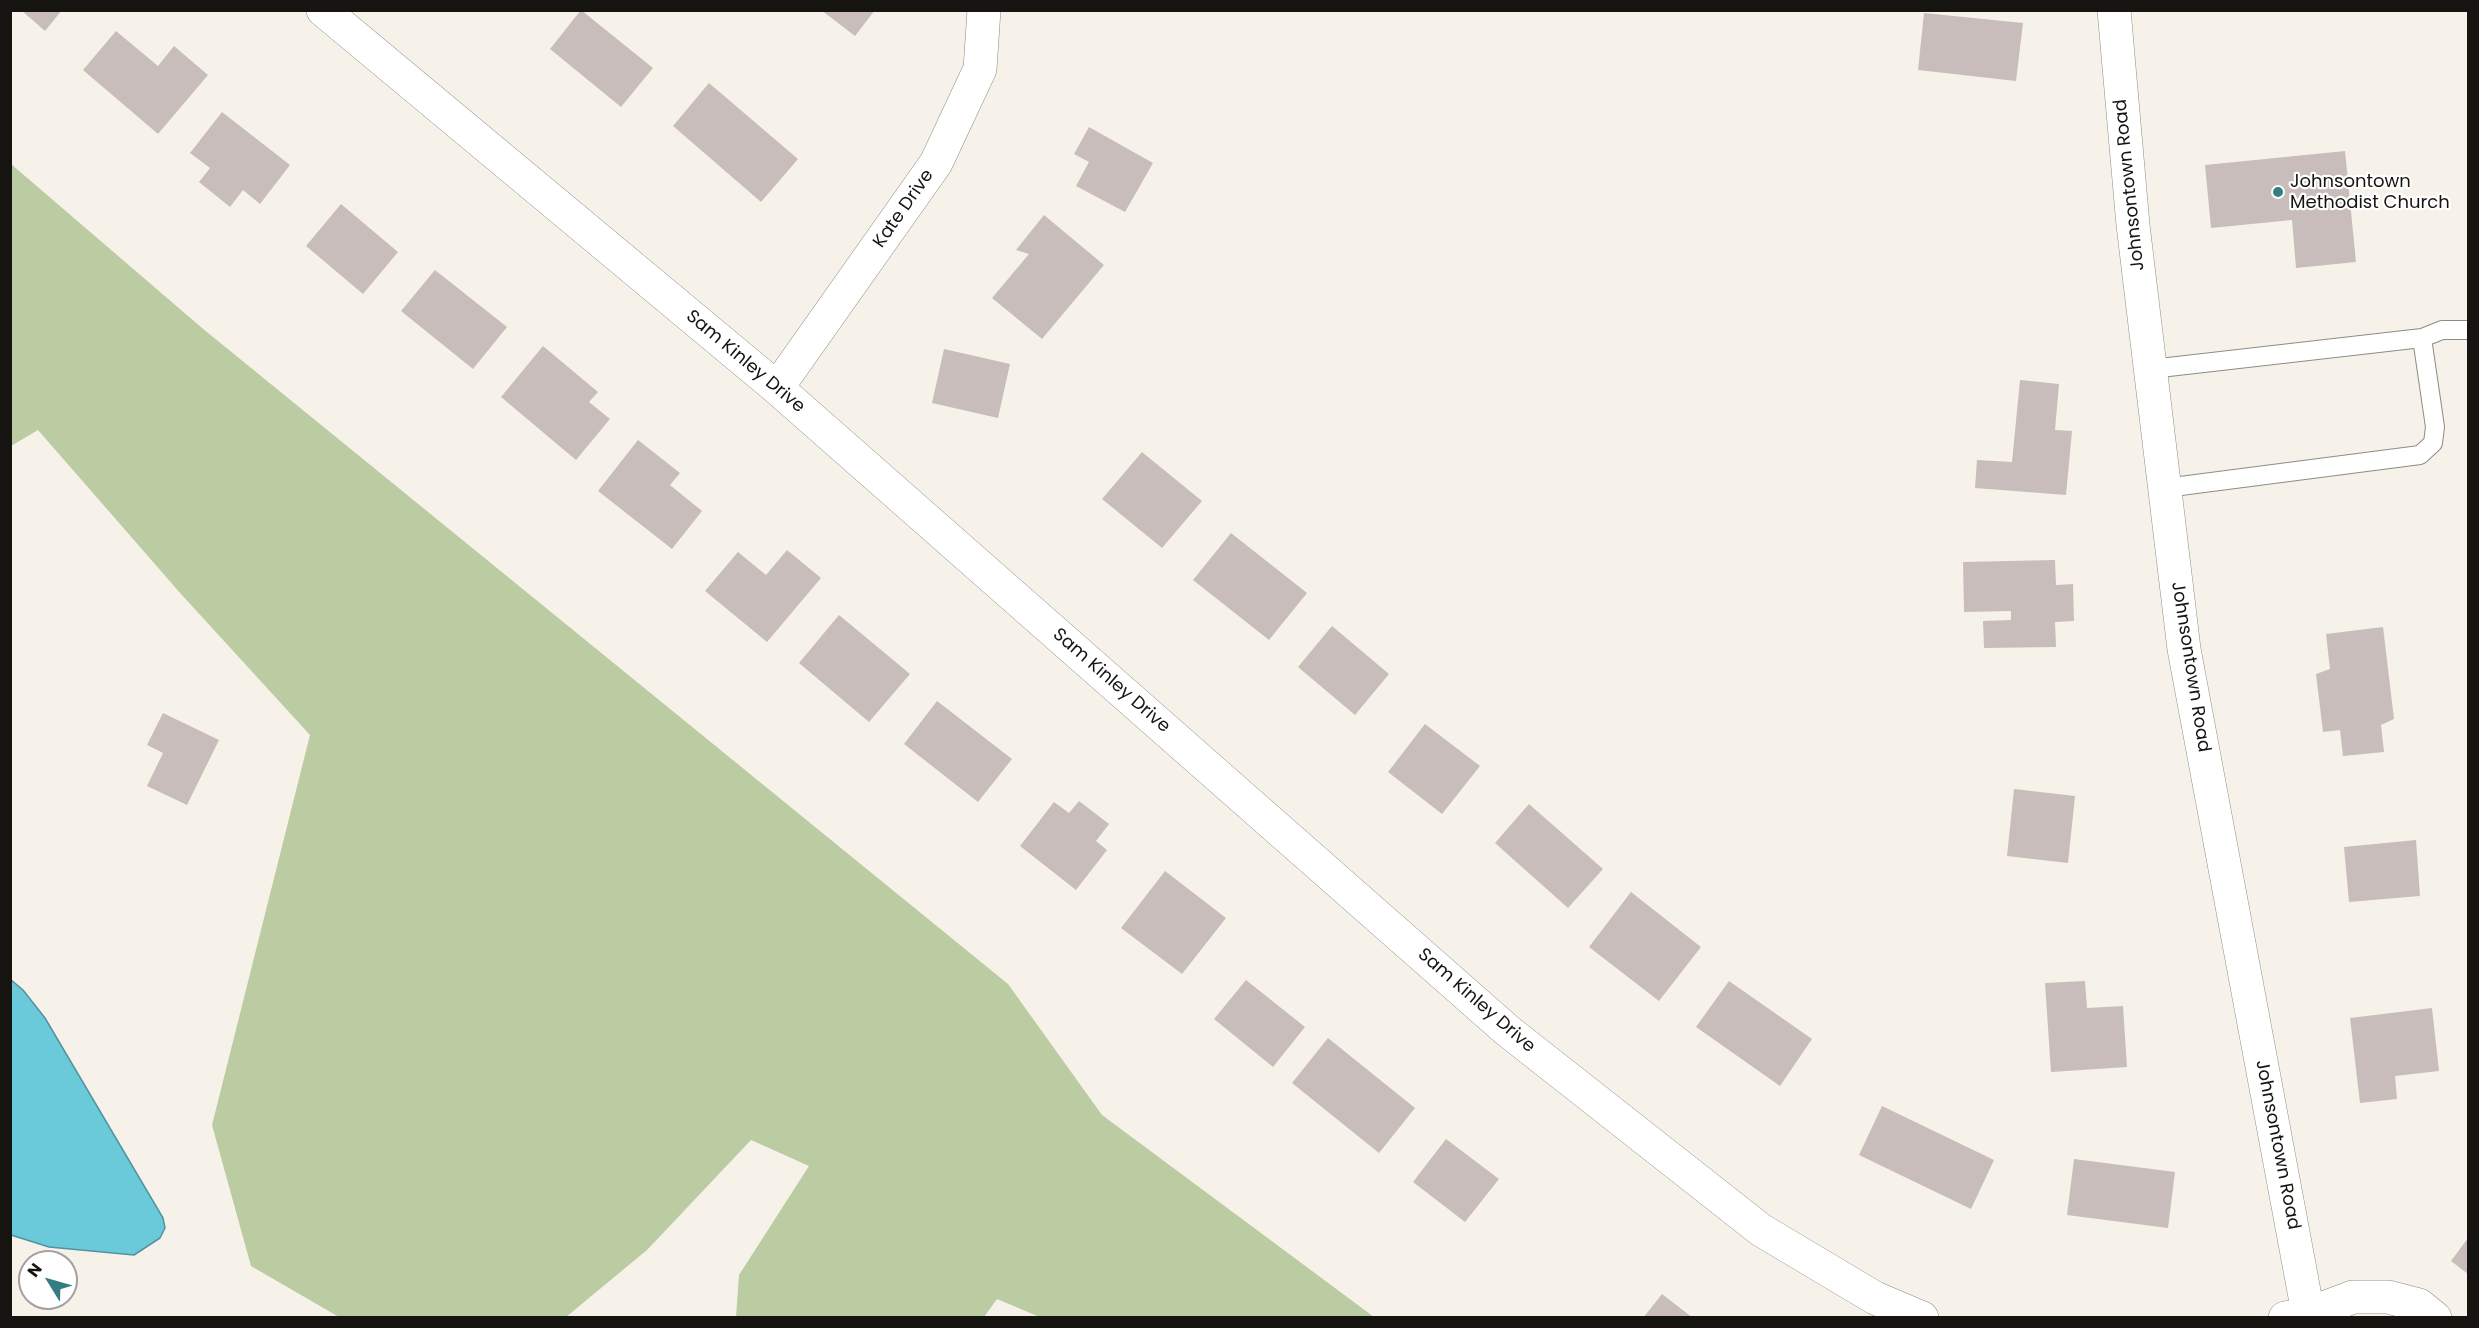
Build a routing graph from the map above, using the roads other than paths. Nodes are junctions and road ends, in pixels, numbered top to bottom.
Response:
1 (323, 10) edge
2 (984, 10) edge
3 (2114, 10) edge
4 (2469, 330) edge
5 (2422, 338) junction
6 (2151, 369) junction
7 (777, 388) junction
8 (2165, 488) junction
9 (2301, 1316) edge
10 (1922, 1317) edge
11 (2435, 1317) edge

1 - 7 street, Sam Kinley Drive
2 - 7 street, Kate Drive
3 - 6 street, Johnsontown Road
4 - 5 lane
5 - 6 lane
5 - 8 lane
6 - 8 street, Johnsontown Road
7 - 10 street, Sam Kinley Drive
8 - 9 street, Johnsontown Road
9 - 11 street

